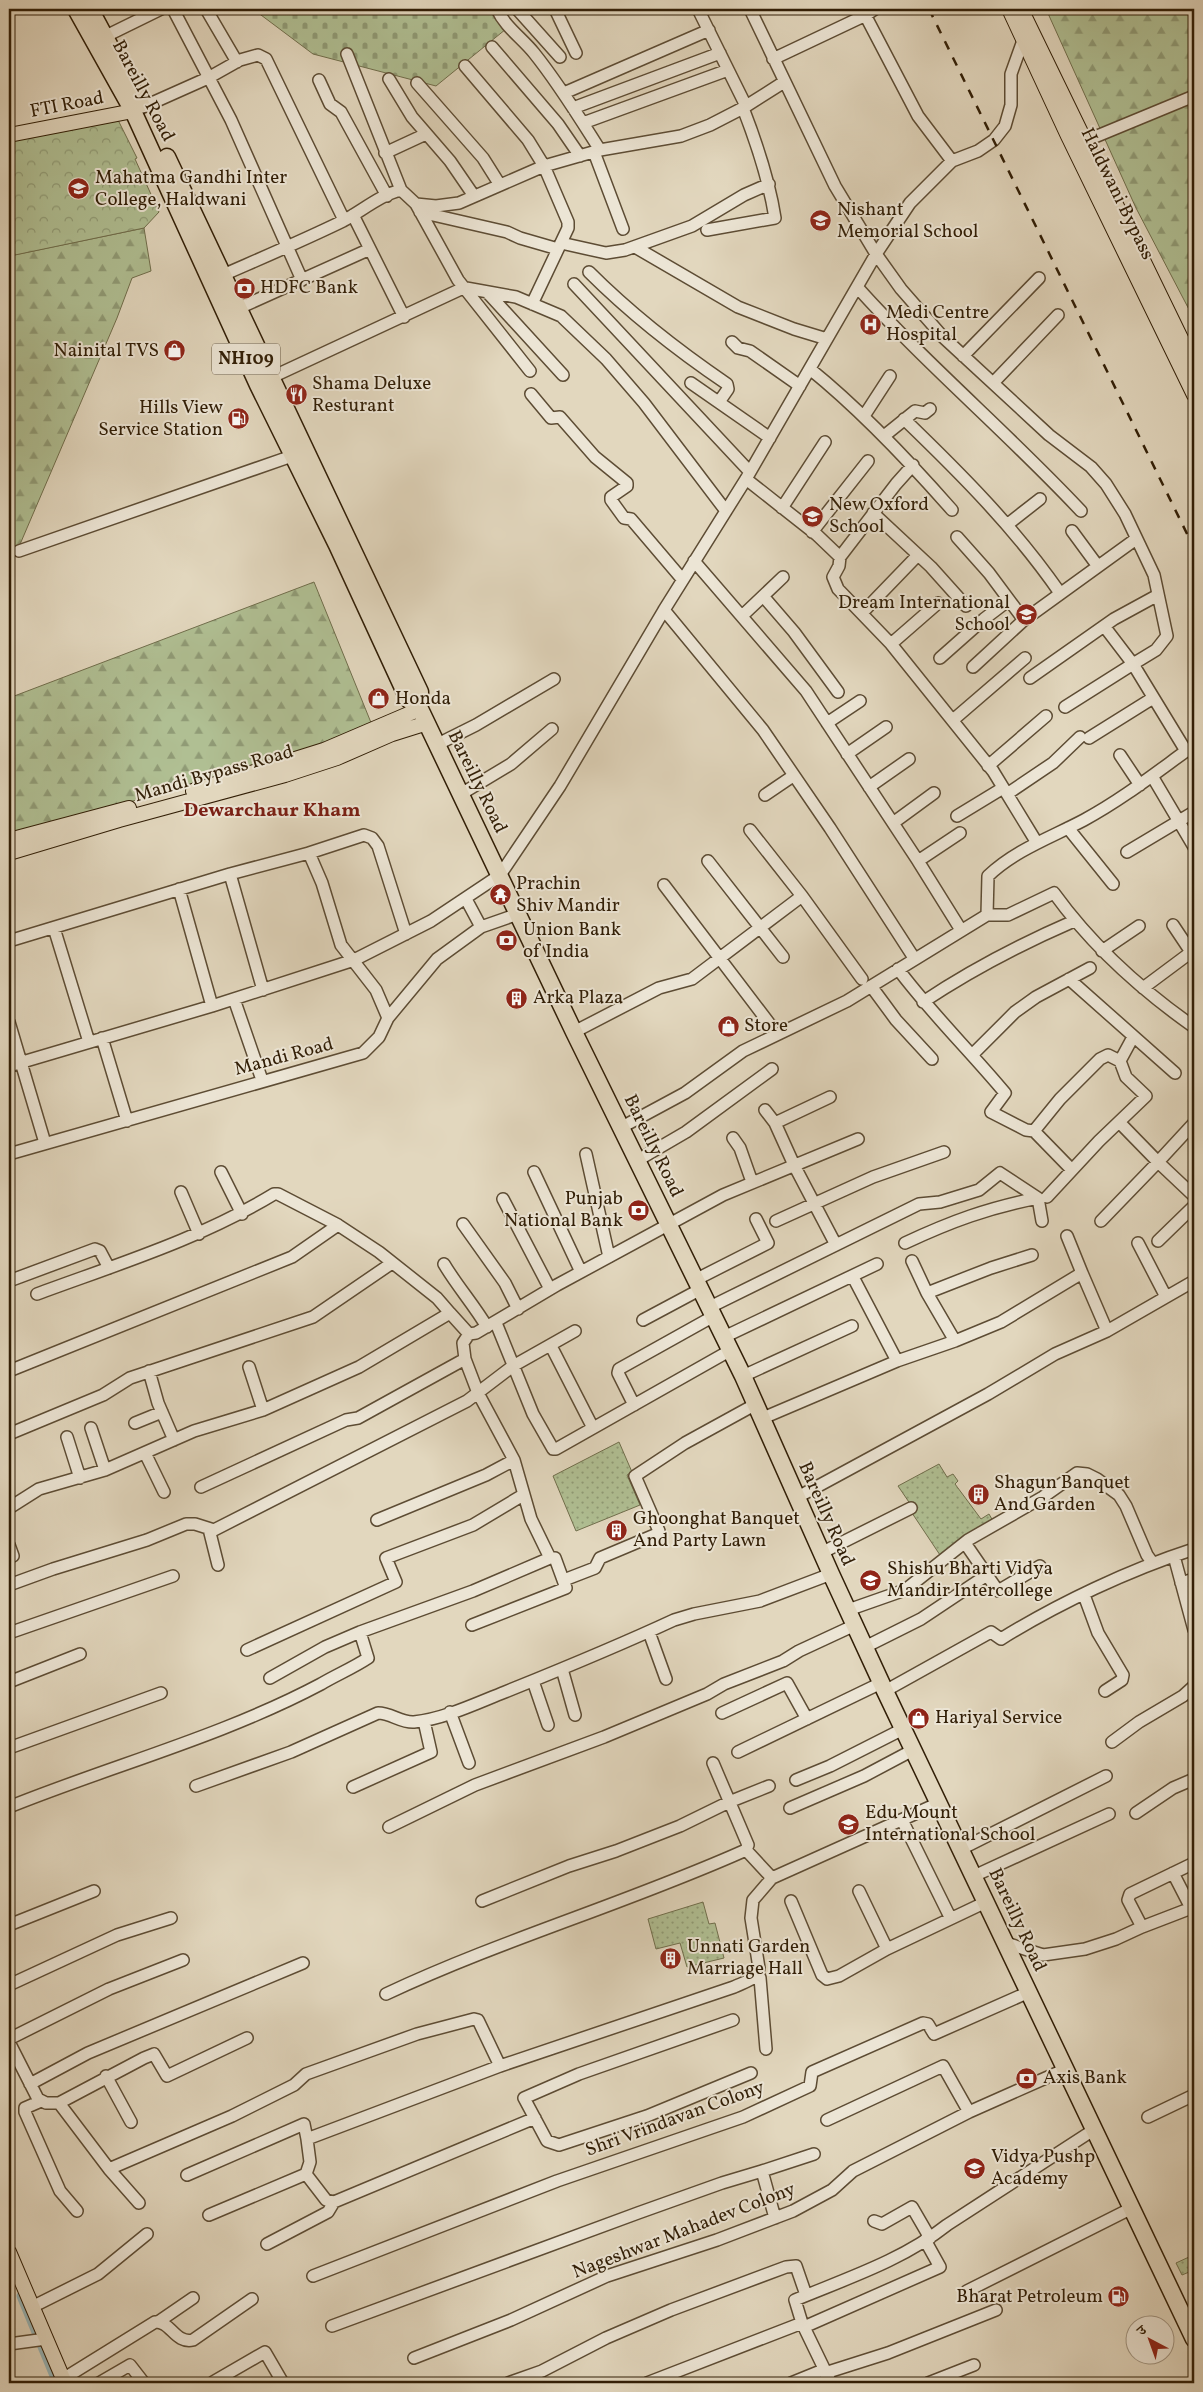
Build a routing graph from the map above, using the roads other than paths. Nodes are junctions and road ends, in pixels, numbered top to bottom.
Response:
1 (76, 9) edge
2 (90, 9) edge
3 (161, 9) edge
4 (173, 9) edge
5 (206, 9) edge
6 (497, 9) edge
7 (516, 9) edge
8 (554, 9) edge
9 (698, 9) edge
10 (750, 9) edge
11 (1008, 9) edge
12 (1021, 9) edge
13 (868, 11) edge
14 (709, 30) junction
15 (1027, 33) junction
16 (106, 36) junction
17 (492, 47) dead end
18 (576, 53) dead end
19 (720, 53) junction
20 (347, 54) dead end
21 (560, 57) dead end
22 (773, 59) junction
23 (237, 62) junction
24 (465, 66) dead end
25 (728, 70) junction
26 (208, 78) junction
27 (389, 79) dead end
28 (319, 80) dead end
29 (784, 82) junction
30 (417, 84) dead end
31 (564, 93) junction
32 (1194, 96) edge
33 (744, 107) junction
34 (573, 108) junction
35 (138, 109) junction
36 (583, 123) junction
37 (426, 134) junction
38 (9, 135) edge
39 (1085, 141) junction
40 (597, 151) junction
41 (385, 153) junction
42 (580, 156) junction
43 (952, 161) junction
44 (544, 166) junction
45 (768, 184) junction
46 (500, 185) junction
47 (401, 190) junction
48 (387, 196) junction
49 (474, 196) junction
50 (418, 208) junction
51 (348, 218) junction
52 (623, 229) dead end
53 (707, 230) dead end
54 (560, 246) junction
55 (635, 247) junction
56 (286, 248) junction
57 (370, 249) junction
58 (876, 254) junction
59 (589, 272) dead end
60 (217, 277) junction
61 (1039, 278) dead end
62 (302, 280) junction
63 (574, 284) dead end
64 (857, 287) junction
65 (466, 288) junction
66 (487, 292) junction
67 (532, 304) junction
68 (239, 308) junction
69 (1058, 315) dead end
70 (404, 317) junction
71 (827, 339) junction
72 (732, 342) dead end
73 (964, 356) junction
74 (1194, 365) edge
75 (810, 368) junction
76 (530, 371) dead end
77 (564, 375) dead end
78 (890, 376) dead end
79 (264, 382) junction
80 (691, 382) dead end
81 (993, 383) junction
82 (800, 386) junction
83 (531, 394) dead end
84 (1194, 395) edge
85 (719, 402) junction
86 (930, 409) dead end
87 (864, 416) junction
88 (904, 419) junction
89 (884, 436) junction
90 (770, 438) junction
91 (825, 442) dead end
92 (292, 456) junction
93 (868, 461) dead end
94 (913, 465) junction
95 (748, 476) junction
96 (1040, 498) dead end
97 (782, 508) junction
98 (952, 510) dead end
99 (726, 511) junction
100 (1081, 511) dead end
101 (873, 513) junction
102 (1008, 524) junction
103 (1072, 531) dead end
104 (812, 532) junction
105 (956, 537) dead end
106 (1136, 539) junction
107 (19, 551) dead end
108 (918, 555) junction
109 (840, 557) junction
110 (694, 561) junction
111 (1098, 565) junction
112 (783, 577) dead end
113 (682, 579) junction
114 (1060, 593) junction
115 (1158, 595) junction
116 (763, 596) junction
117 (1009, 600) junction
118 (938, 602) dead end
119 (966, 606) dead end
120 (664, 610) junction
121 (862, 613) junction
122 (742, 616) junction
123 (1024, 620) junction
124 (1104, 626) junction
125 (891, 644) junction
126 (940, 658) dead end
127 (1026, 658) dead end
128 (1133, 664) junction
129 (973, 667) dead end
130 (1030, 678) dead end
131 (554, 679) dead end
132 (838, 692) dead end
133 (1154, 698) junction
134 (860, 701) dead end
135 (1065, 707) dead end
136 (422, 712) junction
137 (1046, 716) dead end
138 (952, 720) junction
139 (827, 724) junction
140 (886, 727) dead end
141 (552, 728) dead end
142 (438, 744) junction
143 (1190, 748) edge
144 (847, 754) junction
145 (1120, 755) dead end
146 (909, 759) dead end
147 (988, 766) junction
148 (793, 776) junction
149 (1152, 776) junction
150 (1140, 785) junction
151 (869, 787) junction
152 (1005, 791) junction
153 (934, 793) dead end
154 (461, 794) junction
155 (765, 795) dead end
156 (1194, 812) edge
157 (957, 816) dead end
158 (1179, 822) junction
159 (893, 824) junction
160 (1068, 828) junction
161 (750, 830) dead end
162 (960, 832) dead end
163 (9, 840) edge
164 (1037, 843) junction
165 (1194, 848) edge
166 (1127, 852) dead end
167 (9, 853) edge
168 (309, 853) junction
169 (918, 860) junction
170 (708, 861) dead end
171 (230, 874) junction
172 (500, 875) junction
173 (1113, 884) dead end
174 (664, 885) dead end
175 (179, 889) junction
176 (802, 896) junction
177 (466, 899) junction
178 (518, 914) junction
179 (987, 915) junction
180 (1074, 921) junction
181 (1172, 925) dead end
182 (1139, 926) dead end
183 (481, 927) junction
184 (54, 928) junction
185 (762, 929) junction
186 (961, 930) junction
187 (406, 934) junction
188 (9, 940) edge
189 (1102, 951) junction
190 (1193, 951) edge
191 (783, 957) dead end
192 (914, 958) junction
193 (720, 959) junction
194 (354, 960) junction
195 (1090, 968) dead end
196 (898, 969) junction
197 (1070, 979) junction
198 (867, 983) junction
199 (1143, 988) junction
200 (263, 990) junction
201 (234, 999) junction
202 (923, 1002) junction
203 (212, 1006) junction
204 (388, 1018) junction
205 (9, 1022) edge
206 (772, 1027) dead end
207 (1194, 1027) edge
208 (574, 1032) junction
209 (1133, 1037) junction
210 (102, 1038) junction
211 (89, 1042) junction
212 (972, 1055) junction
213 (932, 1059) dead end
214 (1120, 1061) junction
215 (22, 1062) junction
216 (9, 1066) edge
217 (772, 1069) dead end
218 (1175, 1073) dead end
219 (262, 1080) junction
220 (830, 1096) dead end
221 (765, 1110) dead end
222 (127, 1121) junction
223 (775, 1122) junction
224 (1119, 1122) junction
225 (1194, 1123) edge
226 (622, 1127) junction
227 (1034, 1131) junction
228 (733, 1138) dead end
229 (858, 1139) dead end
230 (45, 1143) junction
231 (944, 1152) dead end
232 (9, 1154) edge
233 (586, 1154) dead end
234 (638, 1160) junction
235 (1158, 1162) junction
236 (794, 1165) junction
237 (1072, 1170) junction
238 (221, 1172) dead end
239 (534, 1172) dead end
240 (752, 1182) junction
241 (181, 1192) dead end
242 (1194, 1196) edge
243 (1042, 1197) junction
244 (504, 1199) dead end
245 (814, 1203) junction
246 (1194, 1206) edge
247 (242, 1214) junction
248 (756, 1219) dead end
249 (776, 1221) dead end
250 (1042, 1221) dead end
251 (1101, 1221) dead end
252 (463, 1224) dead end
253 (670, 1224) junction
254 (338, 1225) junction
255 (199, 1234) junction
256 (1067, 1236) dead end
257 (1158, 1241) dead end
258 (906, 1244) dead end
259 (1138, 1244) dead end
260 (836, 1245) junction
261 (1032, 1255) dead end
262 (609, 1257) junction
263 (912, 1261) dead end
264 (392, 1264) junction
265 (444, 1264) dead end
266 (877, 1264) dead end
267 (109, 1268) junction
268 (581, 1272) junction
269 (1082, 1273) junction
270 (853, 1277) junction
271 (9, 1281) edge
272 (1194, 1281) edge
273 (699, 1284) junction
274 (550, 1289) junction
275 (927, 1293) junction
276 (37, 1294) dead end
277 (1166, 1297) junction
278 (518, 1308) junction
279 (712, 1312) junction
280 (450, 1313) junction
281 (643, 1320) dead end
282 (491, 1325) junction
283 (852, 1326) dead end
284 (575, 1331) dead end
285 (1107, 1331) junction
286 (469, 1334) junction
287 (955, 1341) junction
288 (727, 1343) junction
289 (551, 1346) junction
290 (465, 1359) junction
291 (897, 1361) junction
292 (513, 1366) junction
293 (249, 1367) dead end
294 (9, 1371) edge
295 (149, 1371) junction
296 (744, 1376) junction
297 (478, 1393) junction
298 (634, 1405) junction
299 (262, 1410) junction
300 (760, 1411) junction
301 (162, 1412) junction
302 (135, 1423) dead end
303 (91, 1428) dead end
304 (593, 1428) junction
305 (9, 1434) edge
306 (67, 1438) dead end
307 (174, 1440) junction
308 (145, 1452) junction
309 (514, 1460) junction
310 (105, 1470) junction
311 (80, 1478) junction
312 (201, 1487) dead end
313 (164, 1492) dead end
314 (523, 1495) junction
315 (796, 1498) junction
316 (9, 1508) edge
317 (910, 1508) dead end
318 (377, 1520) dead end
319 (210, 1529) junction
320 (965, 1543) junction
321 (9, 1545) edge
322 (1194, 1549) edge
323 (821, 1553) junction
324 (13, 1556) dead end
325 (1174, 1556) junction
326 (550, 1558) junction
327 (1152, 1562) junction
328 (218, 1565) dead end
329 (1040, 1566) dead end
330 (830, 1574) junction
331 (987, 1575) junction
332 (173, 1576) dead end
333 (1194, 1579) edge
334 (564, 1580) junction
335 (1181, 1584) junction
336 (9, 1585) edge
337 (1084, 1595) junction
338 (848, 1610) junction
339 (472, 1625) dead end
340 (855, 1625) junction
341 (1194, 1630) edge
342 (360, 1632) junction
343 (649, 1632) junction
344 (9, 1633) edge
345 (865, 1647) junction
346 (247, 1650) dead end
347 (80, 1654) dead end
348 (562, 1669) junction
349 (270, 1678) dead end
350 (666, 1679) dead end
351 (533, 1681) junction
352 (9, 1682) edge
353 (1194, 1686) edge
354 (883, 1687) junction
355 (1104, 1691) dead end
356 (161, 1693) dead end
357 (450, 1712) junction
358 (722, 1713) dead end
359 (576, 1715) dead end
360 (807, 1719) junction
361 (424, 1721) junction
362 (548, 1724) dead end
363 (903, 1730) junction
364 (1112, 1742) dead end
365 (9, 1748) edge
366 (913, 1750) junction
367 (738, 1752) dead end
368 (468, 1763) dead end
369 (714, 1763) dead end
370 (1106, 1776) dead end
371 (1194, 1779) edge
372 (796, 1780) dead end
373 (196, 1786) dead end
374 (770, 1786) dead end
375 (353, 1787) dead end
376 (729, 1802) junction
377 (939, 1803) junction
378 (9, 1807) edge
379 (790, 1808) dead end
380 (1109, 1814) dead end
381 (1136, 1814) dead end
382 (902, 1820) junction
383 (389, 1827) dead end
384 (961, 1849) junction
385 (746, 1850) junction
386 (1194, 1863) edge
387 (1173, 1873) junction
388 (974, 1876) junction
389 (772, 1878) junction
390 (94, 1891) dead end
391 (859, 1891) dead end
392 (482, 1901) dead end
393 (791, 1902) dead end
394 (986, 1902) junction
395 (1193, 1908) edge
396 (950, 1917) junction
397 (171, 1918) dead end
398 (9, 1925) edge
399 (1142, 1927) junction
400 (1006, 1943) junction
401 (887, 1949) junction
402 (183, 1960) dead end
403 (303, 1963) dead end
404 (758, 1974) junction
405 (9, 1985) edge
406 (1029, 1992) junction
407 (386, 1994) dead end
408 (734, 2020) dead end
409 (247, 2038) dead end
410 (9, 2041) edge
411 (766, 2049) dead end
412 (500, 2066) junction
413 (1066, 2069) junction
414 (751, 2074) dead end
415 (106, 2076) junction
416 (30, 2084) junction
417 (1194, 2095) edge
418 (41, 2100) junction
419 (59, 2102) junction
420 (969, 2112) junction
421 (1148, 2117) dead end
422 (535, 2118) junction
423 (827, 2120) dead end
424 (131, 2122) dead end
425 (1095, 2129) junction
426 (307, 2139) junction
427 (814, 2154) dead end
428 (108, 2169) junction
429 (762, 2171) junction
430 (306, 2174) junction
431 (186, 2175) dead end
432 (139, 2202) dead end
433 (334, 2202) junction
434 (1132, 2208) junction
435 (77, 2210) dead end
436 (209, 2215) dead end
437 (775, 2218) junction
438 (874, 2220) dead end
439 (147, 2234) dead end
440 (928, 2239) junction
441 (267, 2244) dead end
442 (9, 2252) edge
443 (314, 2276) dead end
444 (967, 2291) dead end
445 (806, 2295) junction
446 (193, 2298) dead end
447 (252, 2298) dead end
448 (32, 2306) junction
449 (996, 2310) dead end
450 (158, 2322) junction
451 (803, 2325) junction
452 (332, 2326) dead end
453 (1194, 2339) edge
454 (42, 2340) junction
455 (9, 2344) edge
456 (414, 2358) dead end
457 (974, 2365) dead end
458 (826, 2375) edge
459 (64, 2381) edge
460 (213, 2382) dead end
461 (99, 2383) edge
462 (144, 2383) edge
463 (283, 2383) edge
464 (508, 2383) edge
465 (647, 2383) edge
466 (792, 2383) edge
467 (928, 2383) edge

1 - 35 highway, Bareilly Road / NH109
2 - 16 highway, Bareilly Road / NH109
3 - 16 street
4 - 26 street
5 - 23 street
6 - 31 street
7 - 21 street
8 - 18 street
9 - 14 street
10 - 22 street
11 - 15 main road, Haldwani Bypass
12 - 15 main road, Haldwani Bypass
13 - 22 street
13 - 43 street
14 - 19 street
14 - 31 street
15 - 39 main road, Haldwani Bypass
15 - 43 street
15 - 84 main road, Haldwani Bypass
16 - 35 highway, Bareilly Road / NH109
17 - 42 street
19 - 25 street
19 - 34 street
20 - 41 street
22 - 29 street
23 - 26 street
23 - 51 street
24 - 44 street
25 - 33 street
25 - 36 street
26 - 35 street
26 - 56 street
27 - 37 street
28 - 48 street
29 - 33 street
29 - 58 street
30 - 46 street
31 - 34 street
32 - 39 street
33 - 40 street
33 - 45 street
34 - 36 street
35 - 38 main road, FTI Road
35 - 60 highway, Bareilly Road / NH109
36 - 40 street
37 - 41 street
37 - 49 street
39 - 74 main road, Haldwani Bypass
40 - 42 street
40 - 52 street
41 - 47 street
42 - 44 street
43 - 58 street
44 - 46 street
44 - 54 street
45 - 53 street
45 - 55 street
46 - 49 street
47 - 48 street
47 - 50 street
48 - 51 street
49 - 50 street
50 - 54 street
50 - 65 street
51 - 56 street
51 - 57 street
54 - 55 street
54 - 67 street
55 - 71 street
56 - 60 street
56 - 62 street
57 - 62 street
57 - 70 street
58 - 64 street
58 - 73 street
59 - 85 street
60 - 68 highway, Bareilly Road / NH109
60 - 79 highway, Bareilly Road / NH109
61 - 73 street
62 - 68 street
63 - 95 street
64 - 71 street
64 - 100 street
65 - 66 street
65 - 70 street
65 - 76 street
66 - 67 street
66 - 77 street
67 - 99 street
68 - 79 highway, Bareilly Road / NH109
69 - 81 street
70 - 79 street
71 - 75 street
72 - 82 street
73 - 81 street
75 - 82 street
75 - 87 street
78 - 87 street
79 - 92 highway, Bareilly Road / NH109
79 - 136 highway, Bareilly Road / NH109
80 - 85 street
81 - 106 street
82 - 90 street
83 - 113 street
85 - 90 street
86 - 88 street
87 - 89 street
88 - 89 street
88 - 102 street
89 - 94 street
90 - 95 street
91 - 97 street
92 - 107 street
92 - 136 highway, Bareilly Road / NH109
93 - 104 street
94 - 98 street
94 - 101 street
95 - 97 street
95 - 99 street
96 - 102 street
97 - 104 street
99 - 110 street
101 - 108 street
101 - 109 street
102 - 114 street
103 - 111 street
104 - 109 street
105 - 117 street
106 - 111 street
106 - 115 street
108 - 119 street
108 - 121 street
109 - 121 street
110 - 113 street
110 - 122 street
111 - 114 street
112 - 116 street
113 - 120 street
114 - 123 street
115 - 124 street
115 - 128 street
116 - 122 street
116 - 132 street
117 - 123 street
117 - 126 street
118 - 125 street
120 - 148 street
120 - 172 street
121 - 125 street
122 - 139 street
123 - 129 street
124 - 128 street
124 - 130 street
125 - 138 street
127 - 138 street
128 - 133 street
128 - 135 street
131 - 142 street
133 - 143 street
133 - 152 street
134 - 139 street
136 - 142 highway, Bareilly Road / NH109
136 - 163 main road, Mandi Bypass Road
136 - 167 main road, Mandi Bypass Road
137 - 147 street
138 - 147 street
139 - 144 street
140 - 144 street
141 - 154 street
142 - 154 highway, Bareilly Road / NH109
143 - 149 street
144 - 151 street
145 - 150 street
146 - 151 street
147 - 152 street
148 - 155 street
148 - 192 street
149 - 150 street
149 - 158 street
150 - 160 street
151 - 159 street
152 - 157 street
152 - 164 street
153 - 159 street
154 - 172 highway, Bareilly Road / NH109
156 - 158 street
158 - 165 street
158 - 166 street
159 - 169 street
160 - 164 street
160 - 173 street
161 - 176 street
162 - 169 street
164 - 179 street
168 - 171 street
168 - 187 street
168 - 194 street
169 - 186 street
170 - 185 street
171 - 175 street
171 - 200 street
172 - 177 street
172 - 178 highway, Bareilly Road / NH109
174 - 193 street
175 - 184 street
175 - 203 street
176 - 185 street
176 - 198 street
177 - 183 street
177 - 187 street
178 - 183 street, Mandi Road
178 - 208 highway, Bareilly Road / NH109
179 - 180 street
179 - 186 street
180 - 189 street
180 - 202 street
181 - 190 street
182 - 189 street
183 - 204 street, Mandi Road
184 - 188 street
184 - 211 street
185 - 191 street
185 - 193 street
186 - 192 street
187 - 194 street
189 - 199 street
190 - 199 street
192 - 196 street
193 - 206 street
193 - 208 street
194 - 200 street
194 - 204 street
195 - 197 street
196 - 198 street
196 - 202 street
197 - 209 street
197 - 212 street
198 - 213 street
198 - 226 street
199 - 207 street
200 - 201 street
201 - 203 street
201 - 219 street
202 - 212 street
203 - 210 street
204 - 219 street, Mandi Road
205 - 215 street
208 - 226 highway, Bareilly Road / NH109
209 - 214 street
209 - 218 street
210 - 211 street
210 - 222 street
211 - 215 street
212 - 227 street
214 - 224 street
214 - 227 street
215 - 216 street
215 - 230 street
217 - 234 street
219 - 222 street, Mandi Road
220 - 223 street
221 - 223 street
222 - 230 street, Mandi Road
223 - 236 street
224 - 235 street
224 - 237 street
225 - 235 street
226 - 234 highway, Bareilly Road / NH109
227 - 237 street
228 - 240 street
229 - 236 street
230 - 232 street, Mandi Road
231 - 245 street
233 - 262 street
234 - 253 highway, Bareilly Road / NH109
235 - 242 street
235 - 251 street
236 - 240 street
236 - 245 street
237 - 243 street
238 - 247 street
239 - 268 street
240 - 253 street
241 - 255 street
243 - 250 street
243 - 258 street
243 - 260 street
244 - 274 street
245 - 249 street
245 - 260 street
246 - 257 street
247 - 254 street
247 - 255 street
248 - 273 street
252 - 278 street
253 - 262 street
253 - 273 highway, Bareilly Road / NH109
254 - 264 street
254 - 294 street
255 - 267 street
256 - 269 street
259 - 277 street
260 - 279 street
261 - 275 street
262 - 268 street
263 - 275 street
264 - 280 street
264 - 295 street
265 - 282 street
266 - 270 street
267 - 271 street
267 - 276 street
268 - 274 street
269 - 285 street
269 - 287 street
270 - 288 street
270 - 291 street
272 - 277 street
273 - 279 highway, Bareilly Road / NH109
273 - 281 street
274 - 278 street
275 - 287 street
277 - 285 street
278 - 282 street
279 - 288 highway, Bareilly Road / NH109
279 - 298 street
280 - 286 street
280 - 299 street
282 - 286 street
282 - 292 street
283 - 296 street
284 - 289 street
285 - 315 street
286 - 290 street
287 - 291 street
288 - 296 highway, Bareilly Road / NH109
288 - 298 street
289 - 292 street
289 - 304 street
290 - 297 street
290 - 312 street
291 - 300 street
292 - 297 street
292 - 304 street
293 - 299 street
295 - 301 street
295 - 305 street
296 - 300 highway, Bareilly Road / NH109
297 - 309 street
297 - 319 street
298 - 304 street
299 - 307 street
300 - 315 highway, Bareilly Road / NH109
300 - 334 street
301 - 302 street
301 - 307 street
303 - 310 street
306 - 311 street
307 - 308 street
308 - 310 street
308 - 313 street
309 - 314 street
309 - 318 street
310 - 311 street
311 - 316 street
314 - 326 street
314 - 346 street
315 - 323 highway, Bareilly Road / NH109
317 - 323 street
319 - 328 street
319 - 336 street
320 - 327 street
320 - 331 street
320 - 338 street
321 - 324 street
322 - 325 street
323 - 330 highway, Bareilly Road / NH109
325 - 327 street
325 - 335 street
326 - 334 street
326 - 342 street
327 - 337 street
329 - 331 street
330 - 338 highway, Bareilly Road / NH109
330 - 343 street
331 - 345 street
332 - 344 street
333 - 335 street
334 - 339 street
335 - 341 street
337 - 354 street
337 - 355 street
338 - 340 highway, Bareilly Road / NH109
340 - 345 highway, Bareilly Road / NH109
340 - 383 street
342 - 349 street
342 - 378 street
343 - 348 street
343 - 350 street
345 - 354 highway, Bareilly Road / NH109
347 - 352 street
348 - 351 street
348 - 359 street
351 - 357 street
351 - 362 street
353 - 364 street
354 - 360 street
354 - 363 highway, Bareilly Road / NH109
356 - 365 street
357 - 361 street
357 - 368 street
358 - 360 street
360 - 367 street
361 - 373 street
361 - 375 street
363 - 366 highway, Bareilly Road / NH109
363 - 372 street
366 - 377 highway, Bareilly Road / NH109
366 - 379 street
369 - 376 street
370 - 384 street
371 - 381 street
374 - 376 street
376 - 385 street
376 - 392 street
377 - 382 street
377 - 384 highway, Bareilly Road / NH109
380 - 388 street
382 - 389 street
382 - 396 street
384 - 388 highway, Bareilly Road / NH109
385 - 389 street
385 - 407 street
386 - 387 street
387 - 395 street
387 - 399 street
388 - 394 highway, Bareilly Road / NH109
389 - 404 street
390 - 398 street
391 - 401 street
393 - 401 street
394 - 396 street
394 - 400 highway, Bareilly Road / NH109
395 - 399 street
396 - 401 street
397 - 405 street
399 - 400 street
400 - 406 highway, Bareilly Road / NH109
402 - 410 street
403 - 416 street
404 - 411 street
404 - 412 street
406 - 413 highway, Bareilly Road / NH109
406 - 443 street, Shri Vrindavan Colony
408 - 422 street
409 - 415 street
410 - 416 street
412 - 426 street
412 - 428 street
413 - 420 street, Nageshwar Mahadev Colony
413 - 425 highway, Bareilly Road / NH109
414 - 422 street
415 - 419 street
415 - 424 street
416 - 418 street
417 - 421 street
418 - 419 street
418 - 435 street
419 - 428 street
420 - 423 street
420 - 437 street, Nageshwar Mahadev Colony
422 - 433 street
425 - 434 highway, Bareilly Road / NH109
425 - 440 street
426 - 430 street
426 - 431 street
427 - 429 street
428 - 432 street
429 - 437 street
429 - 452 street
430 - 433 street
430 - 436 street
433 - 441 street
434 - 444 street
434 - 453 highway, Bareilly Road / NH109
437 - 456 street, Nageshwar Mahadev Colony
438 - 440 street
439 - 448 street
440 - 445 street
440 - 451 street
442 - 448 main road
445 - 451 street
445 - 464 street
446 - 450 street
447 - 450 street
448 - 454 main road
449 - 458 street
450 - 459 street
451 - 458 street
451 - 465 street
454 - 455 street
454 - 459 main road
457 - 467 street
458 - 466 street
460 - 463 street
461 - 462 street

